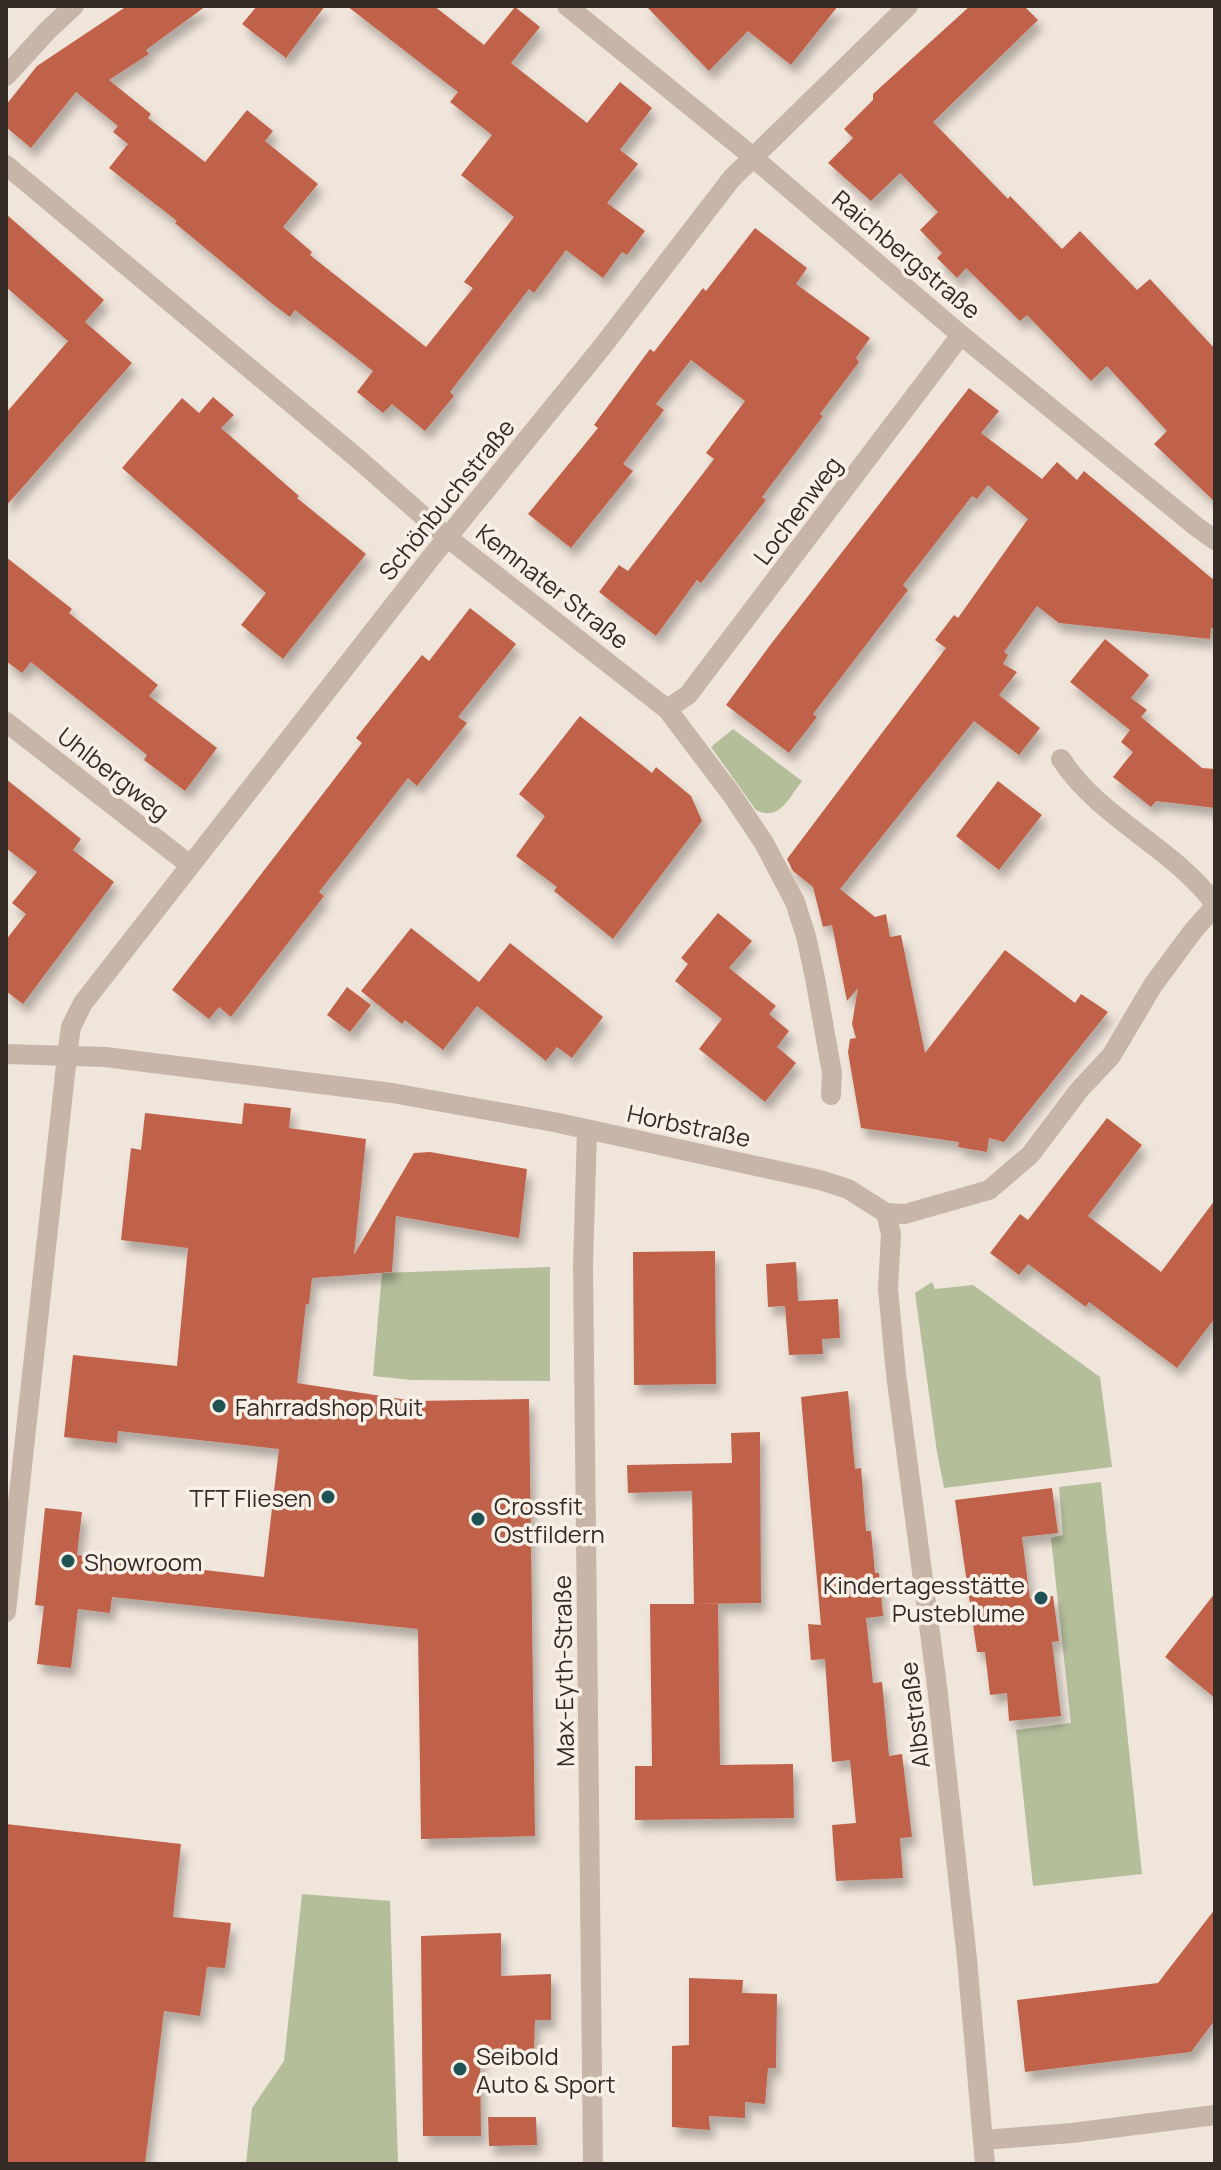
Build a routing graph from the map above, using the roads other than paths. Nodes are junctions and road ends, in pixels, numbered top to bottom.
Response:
1 (74, 6) edge
2 (567, 6) edge
3 (908, 6) edge
4 (6, 76) edge
5 (752, 158) junction
6 (6, 165) edge
7 (961, 335) junction
8 (448, 538) junction
9 (1215, 540) edge
10 (667, 709) junction
11 (6, 722) edge
12 (1061, 759) dead end
13 (190, 865) junction
14 (1215, 905) edge
15 (6, 1054) edge
16 (67, 1056) junction
17 (831, 1095) dead end
18 (587, 1130) junction
19 (896, 1214) junction
20 (6, 1612) edge
21 (1215, 2115) edge
22 (983, 2140) junction
23 (593, 2164) edge
24 (985, 2164) edge

1 - 4 street
2 - 5 street, Raichbergstraße
3 - 5 street, Schönbuchstraße
5 - 7 street, Raichbergstraße
5 - 8 street, Schönbuchstraße
6 - 8 street, Kemnater Straße
7 - 9 street, Raichbergstraße
7 - 10 street, Lochenweg
8 - 10 street, Kemnater Straße
8 - 13 street, Schönbuchstraße
10 - 17 street, Kemnater Straße
11 - 13 street, Uhlbergweg
12 - 14 street
13 - 16 street, Schönbuchstraße
14 - 19 street
15 - 16 street, Horbstraße
16 - 18 street, Horbstraße
16 - 20 street, Schönbuchstraße
18 - 19 street, Horbstraße
18 - 23 street, Max-Eyth-Straße
19 - 22 street, Albstraße
21 - 22 street
22 - 24 street, Albstraße

